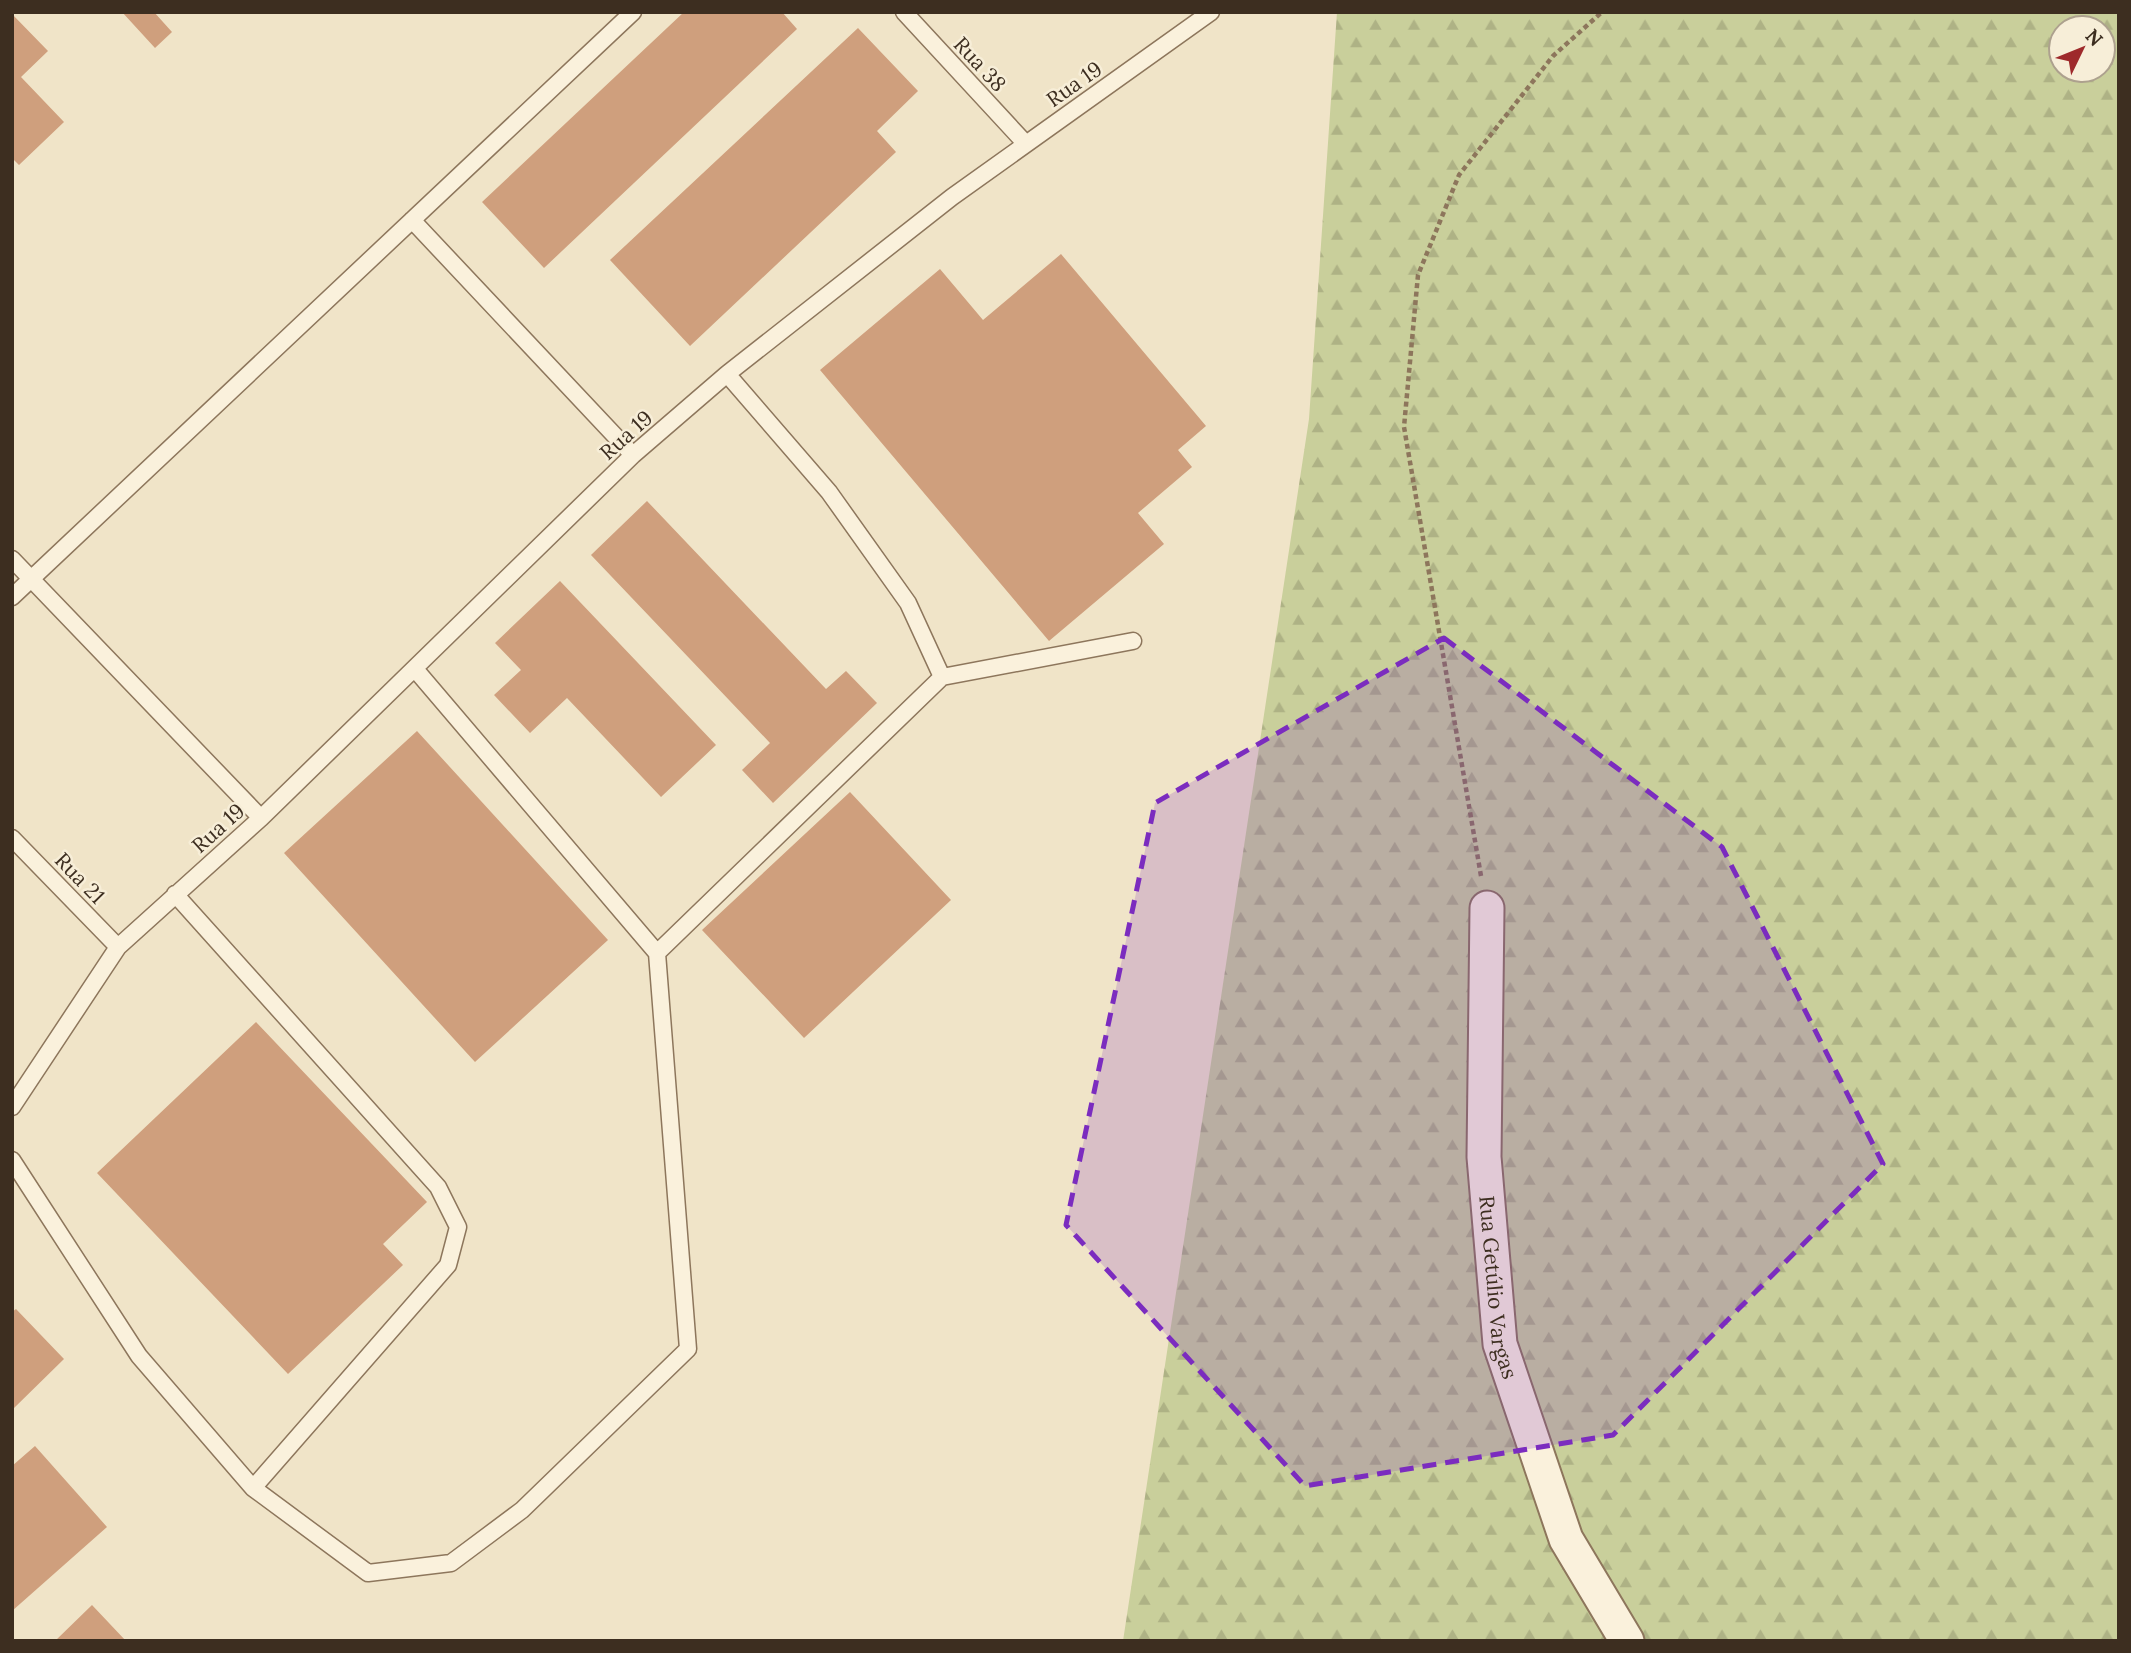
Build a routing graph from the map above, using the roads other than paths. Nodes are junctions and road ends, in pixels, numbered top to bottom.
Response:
1 (633, 12) edge
2 (904, 12) edge
3 (1211, 12) edge
4 (1026, 144) junction
5 (412, 220) junction
6 (727, 374) junction
7 (633, 455) junction
8 (12, 559) edge
9 (31, 579) junction
10 (12, 597) edge
11 (1133, 641) dead end
12 (415, 669) junction
13 (942, 677) junction
14 (261, 818) junction
15 (12, 838) edge
16 (176, 894) junction
17 (1487, 908) road end
18 (118, 947) junction
19 (657, 953) junction
20 (12, 1107) edge
21 (12, 1160) edge
22 (253, 1488) junction
23 (1627, 1641) edge

1 - 5 lane
2 - 4 lane, Rua 38
3 - 4 lane, Rua 19
4 - 6 lane, Rua 19
5 - 7 lane
5 - 9 lane
6 - 7 lane, Rua 19
6 - 13 lane
7 - 12 lane, Rua 19
8 - 9 lane
9 - 10 lane
9 - 14 lane
11 - 13 lane
12 - 14 lane, Rua 19
12 - 19 lane
13 - 19 lane
14 - 16 lane, Rua 19
15 - 18 lane, Rua 21
16 - 18 lane, Rua 19
16 - 22 lane
17 - 23 street, Rua Getúlio Vargas
18 - 20 lane, Rua 19
19 - 22 lane
21 - 22 lane

